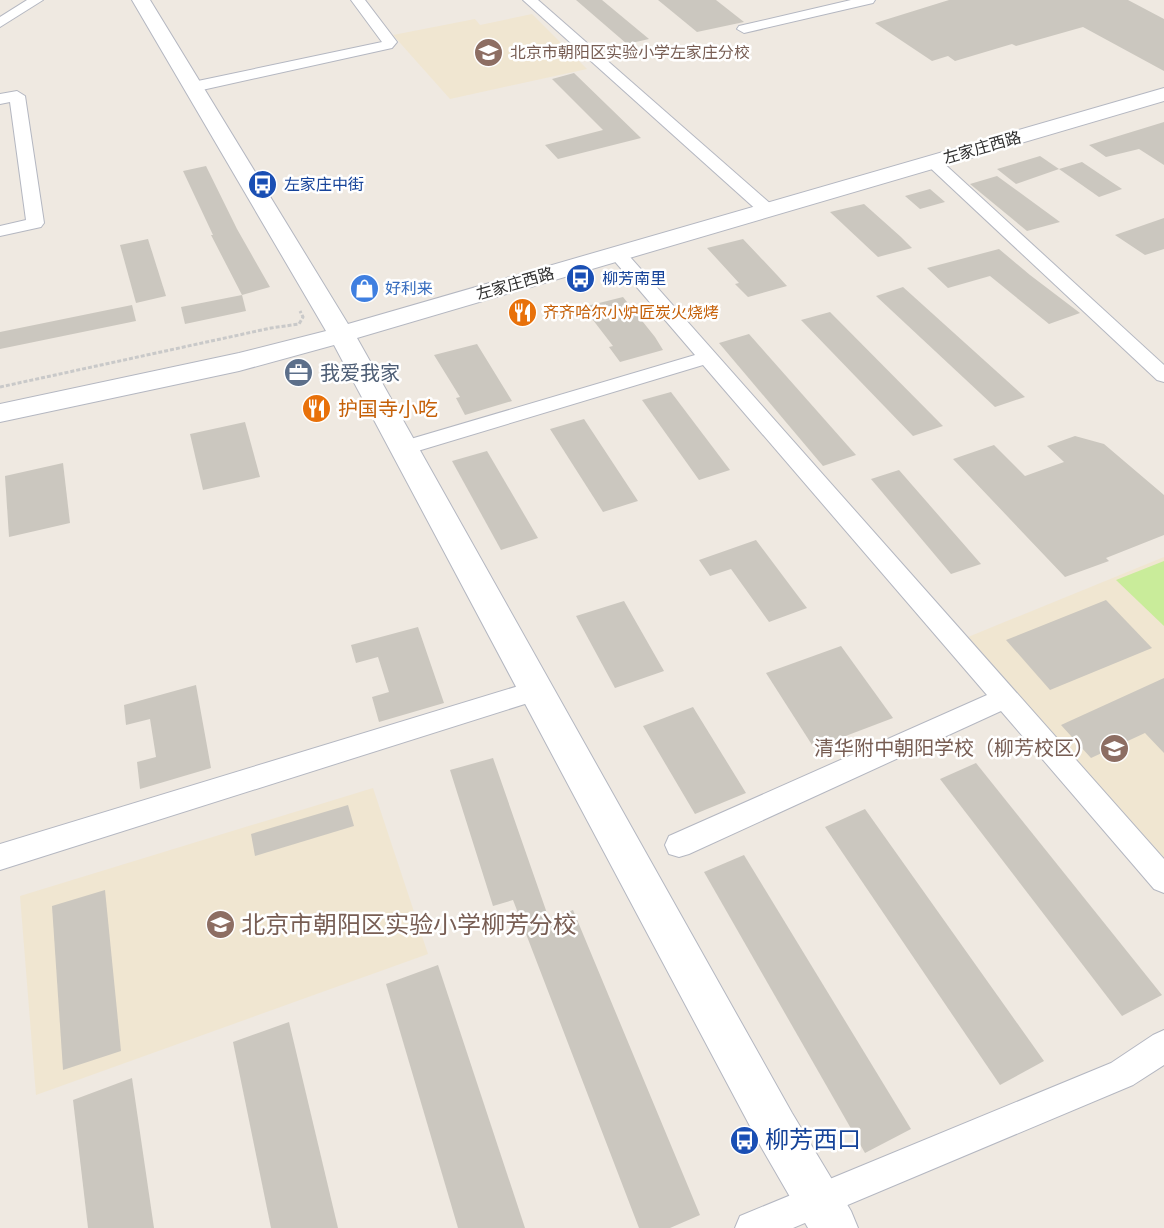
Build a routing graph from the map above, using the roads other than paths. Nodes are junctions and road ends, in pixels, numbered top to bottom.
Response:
1 (36, 0) edge
2 (141, 0) edge
3 (358, 0) edge
4 (530, 0) edge
5 (868, 0) edge
6 (0, 23) edge
7 (744, 28) dead end
8 (193, 87) junction
9 (1164, 94) edge
10 (0, 99) edge
11 (932, 161) junction
12 (765, 209) junction
13 (0, 231) edge
14 (617, 253) junction
15 (341, 334) junction
16 (708, 357) junction
17 (1164, 376) edge
18 (0, 413) edge
19 (404, 448) junction
20 (538, 690) junction
21 (1005, 698) junction
22 (679, 845) dead end
23 (0, 856) edge
24 (1164, 880) edge
25 (1164, 1046) edge
26 (827, 1215) edge
27 (752, 1228) edge

1 - 6 street
2 - 8 street
3 - 8 street
4 - 12 street
5 - 7 street
8 - 15 street
9 - 11 street, 左家庄西路
10 - 13 street
11 - 12 street, 左家庄西路
11 - 17 street
12 - 14 street, 左家庄西路
14 - 15 street, 左家庄西路
14 - 16 street
15 - 18 street, 左家庄西路
15 - 19 street
16 - 19 street
16 - 21 street
19 - 20 street
20 - 23 street
20 - 26 street
21 - 22 street
21 - 24 street
25 - 26 street
26 - 27 street

